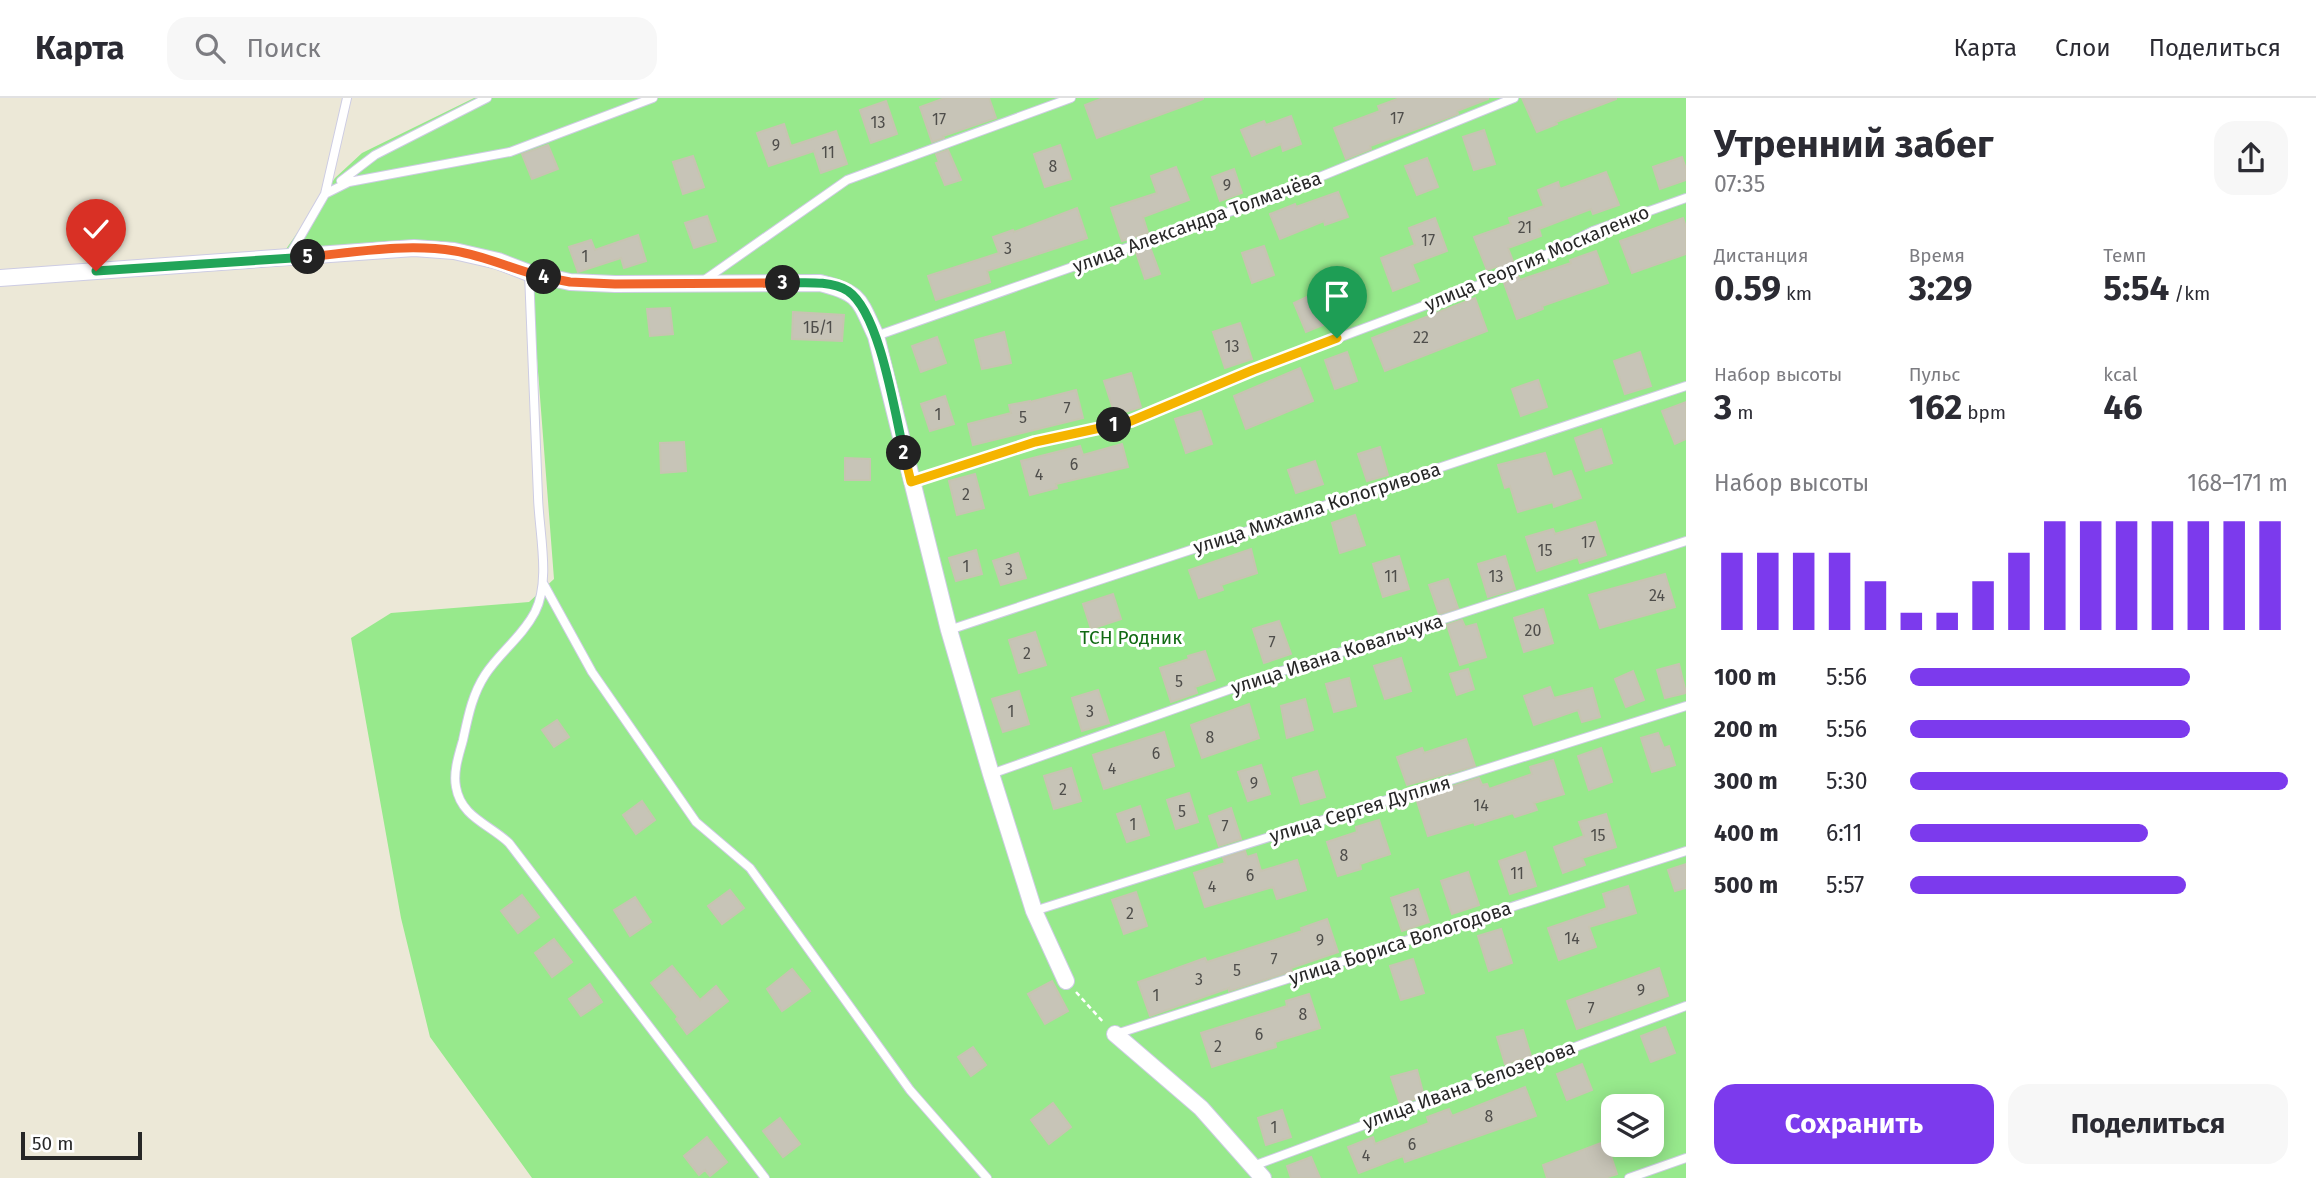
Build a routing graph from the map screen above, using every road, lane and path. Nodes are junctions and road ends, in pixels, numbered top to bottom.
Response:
1 (347, 98) edge
2 (487, 98) edge
3 (653, 98) edge
4 (1071, 98) edge
5 (1514, 98) edge
6 (325, 194) junction
7 (1686, 198) edge
8 (288, 258) junction
9 (529, 274) junction
10 (0, 278) edge
11 (701, 283) junction
12 (876, 336) junction
13 (1686, 386) edge
14 (911, 482) junction
15 (1686, 541) edge
16 (543, 583) junction
17 (949, 629) junction
18 (1686, 706) edge
19 (991, 774) junction
20 (1686, 851) edge
21 (1034, 911) junction
22 (1066, 981) joint
23 (1686, 1006) edge
24 (1115, 1034) junction
25 (1686, 1158) edge
26 (1258, 1172) edge
27 (765, 1178) edge
28 (987, 1178) edge
29 (1629, 1178) edge

1 - 6 lane
2 - 6 lane
3 - 6 lane
4 - 11 lane
5 - 12 lane, улица Александра Толмачёва
6 - 8 lane
7 - 14 lane, улица Георгия Москаленко
8 - 9 street
8 - 10 street
9 - 11 street
9 - 16 lane
11 - 12 street
12 - 14 street
13 - 17 lane, улица Михаила Кологривова
14 - 17 street
15 - 19 lane, улица Ивана Ковальчука
16 - 27 lane
16 - 28 lane
17 - 19 street
18 - 21 lane, улица Сергея Дуплия
19 - 21 street
20 - 24 lane, улица Бориса Вологодова
21 - 22 street
22 - 24 path
23 - 26 lane, улица Ивана Белозерова
24 - 26 street
25 - 29 lane

